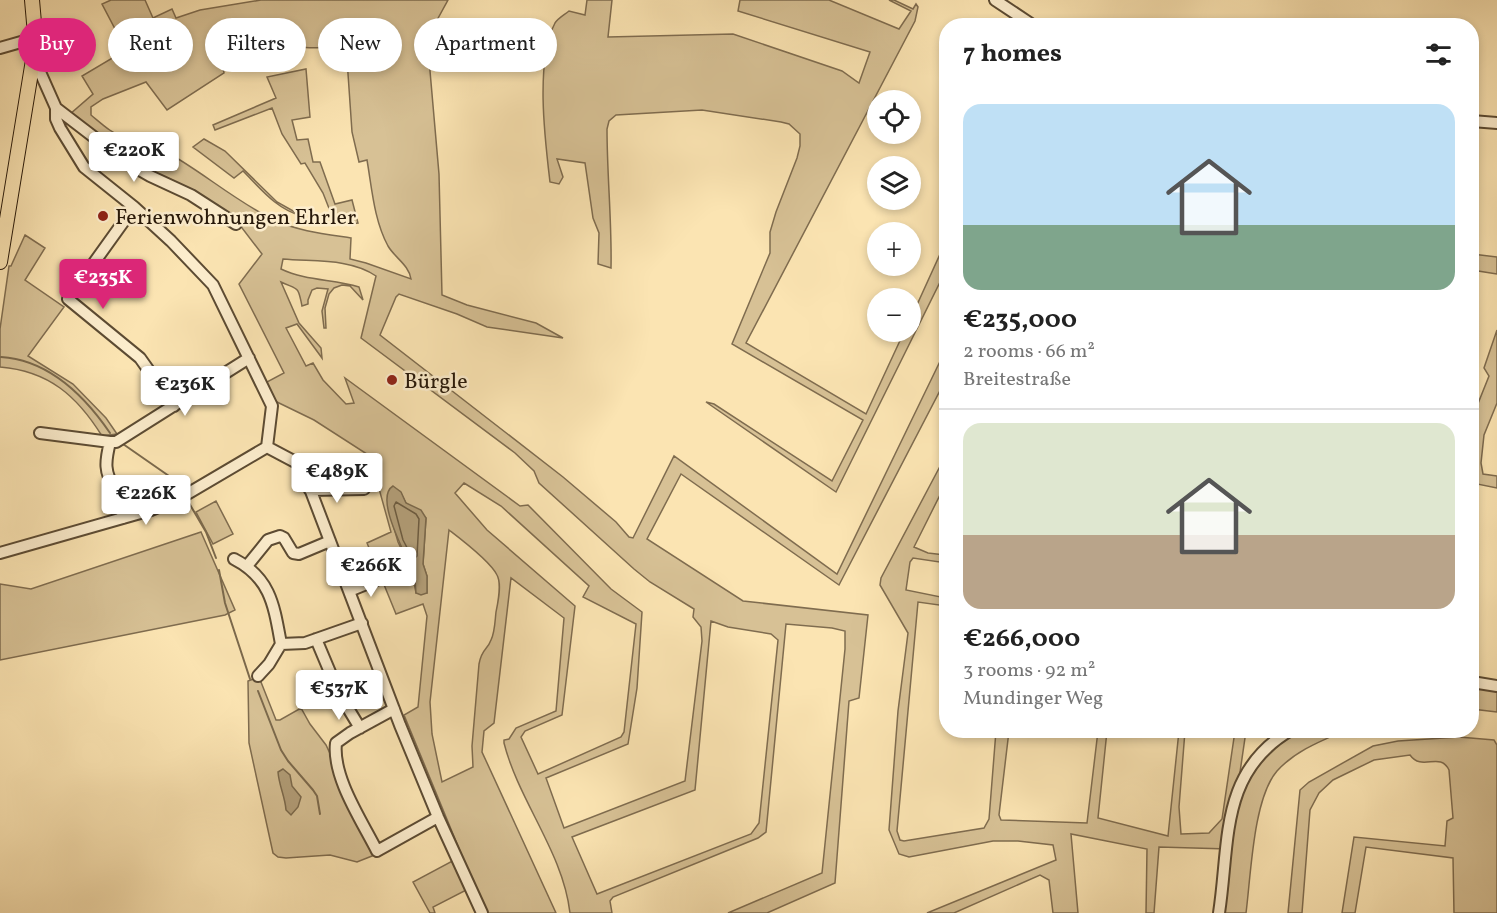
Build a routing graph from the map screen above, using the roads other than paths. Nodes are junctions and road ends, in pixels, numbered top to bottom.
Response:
1 (32, 0) edge
2 (995, 0) edge
3 (33, 18) edge
4 (1022, 18) edge
5 (18, 43) edge
6 (0, 48) edge
7 (31, 72) edge
8 (40, 72) edge
9 (56, 108) junction
10 (1479, 122) edge
11 (1497, 123) edge
12 (134, 207) junction
13 (236, 224) dead end
14 (0, 262) edge
15 (249, 358) junction
16 (174, 406) junction
17 (40, 433) dead end
18 (110, 442) junction
19 (267, 447) junction
20 (364, 489) dead end
21 (310, 490) junction
22 (123, 518) junction
23 (330, 542) junction
24 (1, 554) edge
25 (234, 559) dead end
26 (248, 566) junction
27 (381, 578) dead end
28 (349, 591) junction
29 (362, 623) junction
30 (316, 639) junction
31 (281, 644) junction
32 (258, 675) dead end
33 (332, 677) dead end
34 (1479, 683) edge
35 (1497, 686) edge
36 (344, 700) dead end
37 (394, 709) junction
38 (360, 728) junction
39 (1280, 738) edge
40 (438, 817) junction
41 (482, 913) edge
42 (1219, 913) edge

1 - 3 main road
2 - 4 street
5 - 6 street
7 - 14 main road
8 - 9 street
9 - 12 street
9 - 13 street
10 - 11 street
12 - 15 street
12 - 16 street
15 - 16 street
15 - 19 street
16 - 18 street
17 - 18 street
18 - 22 street
19 - 21 street
19 - 22 street
20 - 21 street
21 - 23 street
22 - 24 street
23 - 26 street
23 - 28 street
25 - 26 street
26 - 31 street
27 - 28 street
28 - 29 street
29 - 30 street
29 - 37 street
30 - 31 street
30 - 33 street
31 - 32 street
34 - 35 street
36 - 38 street
37 - 38 street
37 - 40 street
38 - 40 street
39 - 42 street
40 - 41 street

